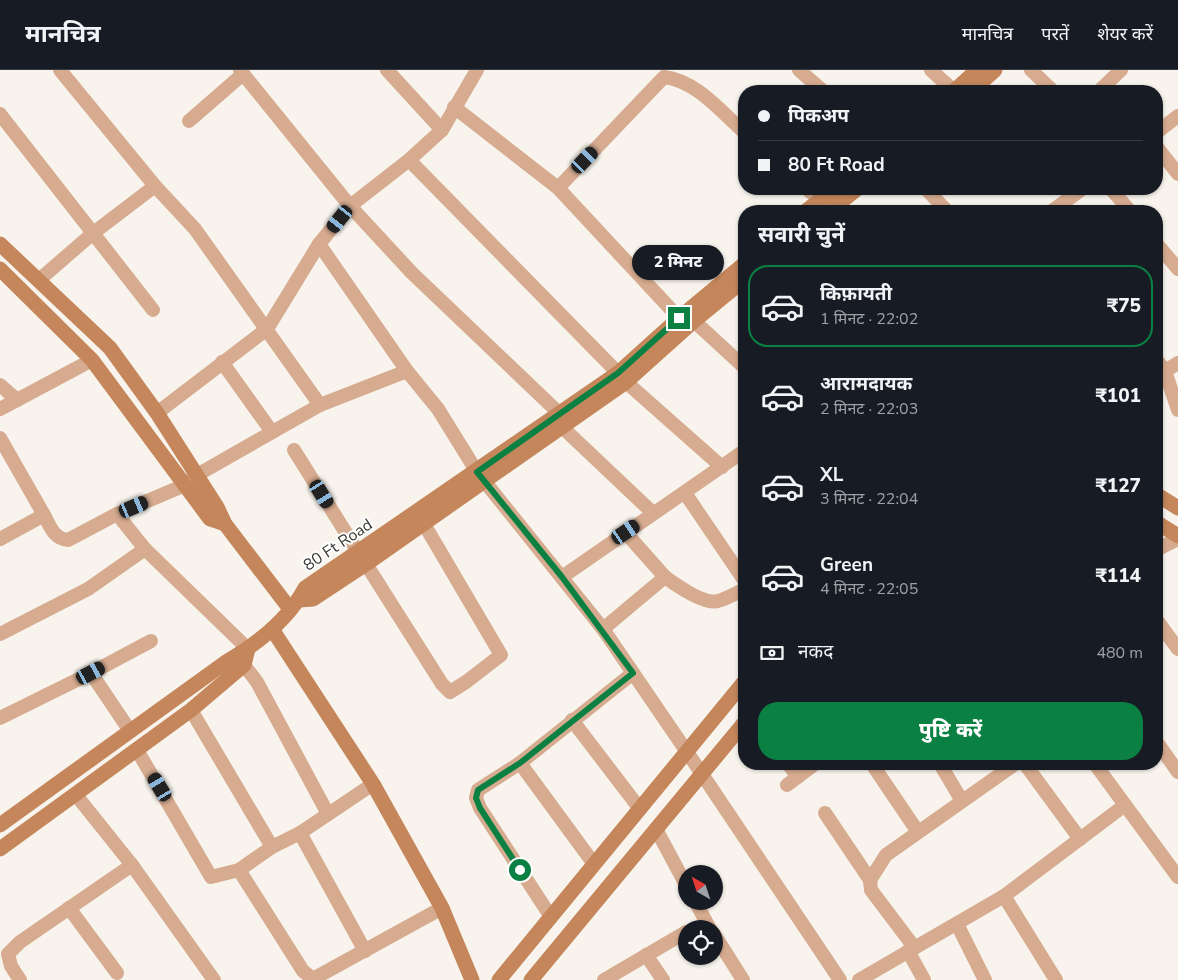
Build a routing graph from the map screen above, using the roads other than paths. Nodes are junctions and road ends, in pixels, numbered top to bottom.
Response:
1 (60, 70) edge
2 (387, 70) edge
3 (477, 70) edge
4 (799, 70) edge
5 (931, 70) edge
6 (977, 70) edge
7 (995, 70) edge
8 (1031, 70) edge
9 (1121, 70) edge
10 (242, 72) edge
11 (816, 85) edge
12 (947, 85) edge
13 (961, 85) edge
14 (979, 85) edge
15 (1047, 85) edge
16 (1105, 85) edge
17 (454, 107) junction
18 (0, 114) edge
19 (1178, 116) edge
20 (189, 121) dead end
21 (738, 127) edge
22 (1163, 128) edge
23 (442, 130) junction
24 (1163, 155) edge
25 (409, 160) junction
26 (1178, 174) edge
27 (155, 186) junction
28 (558, 188) junction
29 (814, 195) edge
30 (848, 195) edge
31 (932, 195) edge
32 (1074, 195) edge
33 (1116, 195) edge
34 (825, 205) edge
35 (833, 205) edge
36 (941, 205) edge
37 (1060, 205) edge
38 (1125, 205) edge
39 (350, 206) junction
40 (92, 234) junction
41 (0, 244) edge
42 (319, 244) junction
43 (1163, 251) edge
44 (0, 269) edge
45 (1178, 269) edge
46 (738, 270) edge
47 (39, 280) junction
48 (738, 284) edge
49 (153, 310) dead end
50 (686, 319) junction
51 (267, 329) junction
52 (92, 360) junction
53 (222, 362) junction
54 (738, 362) edge
55 (1178, 363) edge
56 (1163, 365) edge
57 (407, 370) junction
58 (1163, 372) edge
59 (622, 378) junction
60 (0, 385) edge
61 (17, 400) junction
62 (320, 405) junction
63 (0, 410) edge
64 (1178, 410) edge
65 (157, 412) junction
66 (561, 421) junction
67 (272, 432) junction
68 (0, 438) edge
69 (294, 450) dead end
70 (738, 456) edge
71 (722, 467) junction
72 (197, 475) junction
73 (481, 477) junction
74 (185, 485) junction
75 (685, 493) junction
76 (1163, 498) edge
77 (1178, 508) edge
78 (653, 513) junction
79 (117, 514) junction
80 (44, 515) junction
81 (225, 524) junction
82 (424, 524) junction
83 (1163, 527) edge
84 (626, 532) junction
85 (1178, 537) edge
86 (0, 539) edge
87 (1163, 546) edge
88 (145, 549) junction
89 (362, 558) junction
90 (738, 571) edge
91 (562, 577) junction
92 (665, 577) junction
93 (738, 593) edge
94 (294, 605) junction
95 (272, 629) junction
96 (1163, 629) edge
97 (603, 630) junction
98 (0, 634) edge
99 (150, 641) dead end
100 (248, 649) junction
101 (1178, 649) edge
102 (244, 665) junction
103 (91, 673) junction
104 (633, 673) junction
105 (738, 689) edge
106 (191, 710) junction
107 (0, 718) edge
108 (572, 720) junction
109 (130, 731) junction
110 (738, 731) edge
111 (137, 750) junction
112 (1163, 751) edge
113 (686, 752) junction
114 (520, 763) junction
115 (790, 770) edge
116 (807, 770) edge
117 (876, 770) edge
118 (944, 770) edge
119 (1006, 770) edge
120 (1029, 770) edge
121 (1099, 770) edge
122 (1178, 772) edge
123 (702, 774) junction
124 (373, 784) junction
125 (76, 795) junction
126 (962, 800) junction
127 (1125, 805) junction
128 (640, 809) junction
129 (826, 813) dead end
130 (328, 814) junction
131 (0, 825) edge
132 (656, 829) junction
133 (918, 832) junction
134 (300, 833) junction
135 (1080, 839) junction
136 (272, 847) junction
137 (0, 849) edge
138 (594, 864) junction
139 (132, 865) junction
140 (239, 870) junction
141 (678, 870) edge
142 (1178, 877) edge
143 (870, 880) junction
144 (1004, 896) junction
145 (69, 908) junction
146 (442, 908) junction
147 (551, 917) junction
148 (957, 924) junction
149 (678, 937) edge
150 (723, 948) edge
151 (911, 949) junction
152 (365, 952) junction
153 (646, 955) junction
154 (5, 958) edge
155 (117, 973) dead end
156 (20, 980) edge
157 (214, 980) edge
158 (472, 980) edge
159 (499, 980) edge
160 (531, 980) edge
161 (604, 980) edge
162 (663, 980) edge
163 (743, 980) edge
164 (840, 980) edge
165 (859, 980) edge
166 (924, 980) edge
167 (985, 980) edge
168 (1056, 980) edge

1 - 27 street
2 - 23 street
3 - 17 street
4 - 11 street
5 - 12 street
6 - 13 street
7 - 14 street
8 - 15 street
9 - 16 street
10 - 20 street
10 - 39 street
17 - 23 street
17 - 28 street
18 - 40 street
19 - 22 street
21 - 28 street
23 - 25 street
24 - 26 street
25 - 39 street
25 - 59 street
27 - 40 street
27 - 51 street
28 - 50 street
29 - 34 street
30 - 35 street
31 - 36 street
32 - 37 street
33 - 38 street
39 - 42 street
39 - 66 street
40 - 47 street
40 - 49 street
41 - 47 street
42 - 51 street
42 - 57 street
43 - 45 street
44 - 52 street
46 - 50 street, 80 Ft Road
47 - 65 street
48 - 50 street, 80 Ft Road
50 - 54 street
50 - 59 street, 80 Ft Road
51 - 53 street
51 - 62 street
52 - 61 street
52 - 74 street
53 - 65 street
53 - 67 street
55 - 56 street
57 - 62 street
57 - 73 street
58 - 64 street
59 - 66 street, 80 Ft Road
59 - 71 street
60 - 61 street
61 - 63 street
62 - 67 street
65 - 72 street
66 - 73 street, 80 Ft Road
66 - 78 street
67 - 72 street
68 - 80 street
69 - 89 street
70 - 71 street
71 - 75 street
72 - 74 street
72 - 81 street
73 - 82 street, 80 Ft Road
73 - 89 street, 80 Ft Road
73 - 91 street
74 - 79 street
74 - 81 street
75 - 78 street
75 - 90 street
76 - 77 street
78 - 84 street
79 - 80 street
79 - 88 street
80 - 86 street
81 - 94 street
82 - 89 street, 80 Ft Road
82 - 89 street
83 - 85 street
84 - 91 street
84 - 92 street
85 - 87 street
88 - 98 street
88 - 100 street
89 - 94 street, 80 Ft Road
91 - 97 street
92 - 93 street
92 - 97 street
94 - 95 street
95 - 100 street
95 - 124 street
96 - 101 street
97 - 104 street
99 - 103 street
100 - 102 street
100 - 109 street
102 - 106 street
102 - 130 street
103 - 107 street
103 - 109 street
104 - 108 street
104 - 113 street
105 - 113 street
106 - 111 street
106 - 136 street
108 - 114 street
108 - 128 street
109 - 131 street
110 - 123 street
111 - 125 street
111 - 140 street
112 - 122 street
113 - 123 street
113 - 128 street
114 - 138 street
114 - 147 street
115 - 116 street
117 - 133 street
118 - 126 street
119 - 126 street
120 - 135 street
121 - 127 street
123 - 132 street
123 - 164 street
124 - 130 street
124 - 146 street
125 - 137 street
125 - 139 street
126 - 133 street
127 - 135 street
127 - 142 street
128 - 138 street
129 - 143 street
130 - 134 street
132 - 141 street
132 - 160 street
133 - 143 street
134 - 136 street
134 - 152 street
135 - 144 street
136 - 140 street
138 - 147 street
139 - 145 street
139 - 157 street
140 - 152 street
143 - 151 street
144 - 148 street
144 - 168 street
145 - 154 street
145 - 155 street
146 - 152 street
146 - 158 street
147 - 159 street
148 - 151 street
148 - 167 street
149 - 153 street
150 - 163 street
151 - 165 street
151 - 166 street
153 - 161 street
153 - 162 street
154 - 156 street

